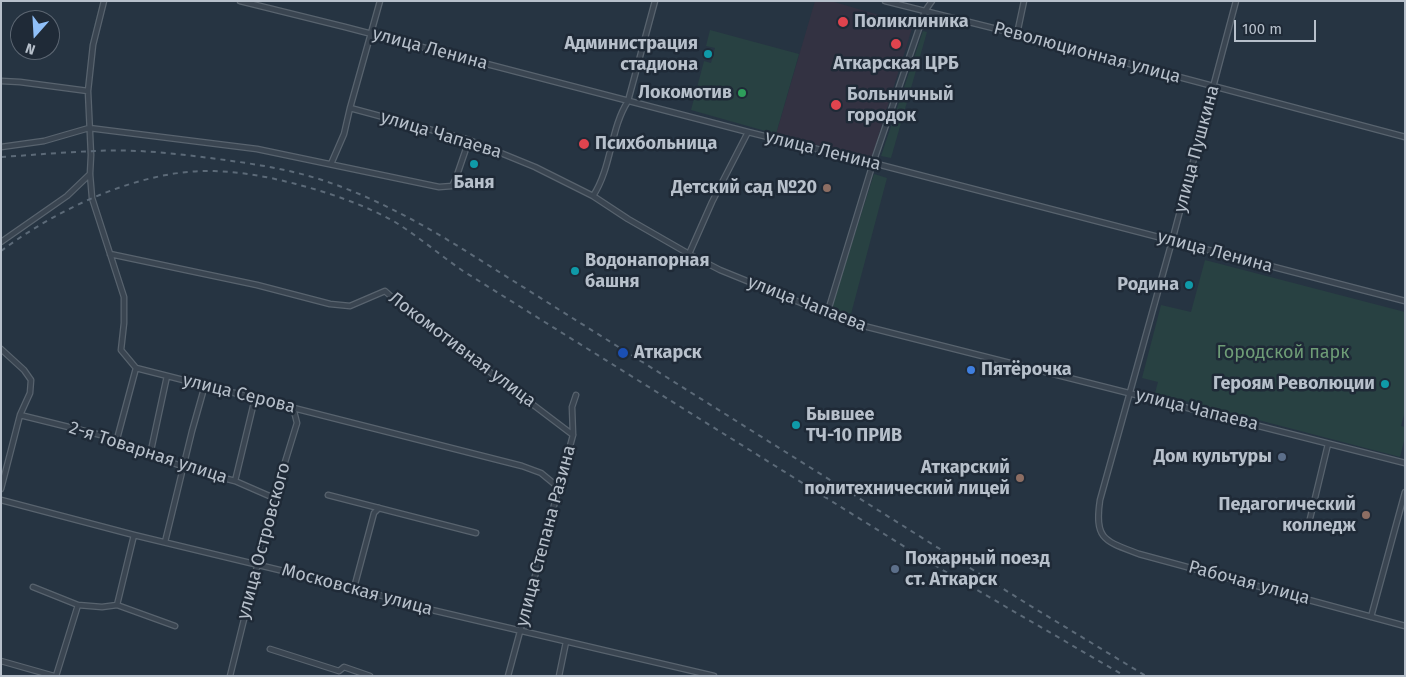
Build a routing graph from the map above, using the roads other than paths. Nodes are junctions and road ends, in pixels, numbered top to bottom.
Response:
1 (104, 1) edge
2 (240, 1) edge
3 (380, 1) edge
4 (655, 1) edge
5 (885, 1) edge
6 (932, 1) edge
7 (1024, 1) edge
8 (1236, 1) edge
9 (925, 11) junction
10 (371, 34) junction
11 (1017, 34) junction
12 (1, 81) edge
13 (1214, 86) junction
14 (88, 92) junction
15 (628, 101) junction
16 (350, 108) junction
17 (89, 128) junction
18 (748, 132) junction
19 (1405, 137) edge
20 (469, 140) junction
21 (1, 147) edge
22 (873, 163) junction
23 (332, 164) junction
24 (90, 174) junction
25 (593, 196) junction
26 (1172, 241) junction
27 (1, 242) edge
28 (110, 254) junction
29 (689, 254) junction
30 (1405, 301) edge
31 (826, 314) junction
32 (1, 349) edge
33 (136, 368) junction
34 (167, 376) junction
35 (205, 385) junction
36 (1130, 393) junction
37 (576, 395) dead end
38 (255, 398) junction
39 (294, 407) junction
40 (20, 415) junction
41 (573, 435) junction
42 (117, 439) junction
43 (1328, 444) junction
44 (150, 455) junction
45 (1405, 463) edge
46 (184, 467) junction
47 (235, 481) junction
48 (558, 488) junction
49 (1, 490) edge
50 (1405, 492) edge
51 (328, 494) dead end
52 (274, 498) junction
53 (1, 500) edge
54 (379, 508) junction
55 (1308, 527) dead end
56 (1099, 529) joint
57 (476, 533) dead end
58 (134, 535) junction
59 (165, 542) junction
60 (257, 564) junction
61 (32, 587) dead end
62 (354, 588) junction
63 (78, 605) junction
64 (117, 605) junction
65 (1371, 617) junction
66 (175, 626) dead end
67 (1405, 626) edge
68 (520, 629) junction
69 (566, 642) junction
70 (270, 649) dead end
71 (1, 661) edge
72 (338, 674) edge
73 (55, 676) edge
74 (230, 676) edge
75 (370, 676) edge
76 (508, 676) edge
77 (559, 676) edge
78 (714, 676) edge

1 - 14 street
2 - 10 street, улица Ленина
3 - 10 street
4 - 15 street
5 - 9 street, Революционная улица
6 - 9 street
7 - 11 street
8 - 13 street, улица Пушкина
9 - 11 street, Революционная улица
9 - 22 street
10 - 15 street, улица Ленина
10 - 16 street
11 - 13 street, Революционная улица
12 - 14 street
13 - 19 street, Революционная улица
13 - 26 street, улица Пушкина
14 - 17 street
15 - 18 street, улица Ленина
15 - 25 street
16 - 20 street, улица Чапаева
16 - 23 street
17 - 21 street
17 - 23 street
17 - 24 street
18 - 22 street, улица Ленина
18 - 29 street
20 - 23 street
20 - 25 street, улица Чапаева
22 - 26 street, улица Ленина
22 - 31 street
24 - 27 street
24 - 28 street
25 - 29 street, улица Чапаева
26 - 30 street, улица Ленина
26 - 36 street, улица Пушкина
28 - 33 street
28 - 41 street, Локомотивная улица
29 - 31 street, улица Чапаева
31 - 36 street, улица Чапаева
32 - 40 street
33 - 34 street, улица Серова
33 - 42 street
34 - 35 street, улица Серова
34 - 44 street
35 - 38 street, улица Серова
35 - 46 street
36 - 43 street, улица Чапаева
36 - 56 street, улица Пушкина
37 - 41 street, улица Степана Разина
38 - 39 street, улица Серова
38 - 47 street
39 - 48 street, улица Серова
39 - 52 street, улица Островского
40 - 42 street, 2-я Товарная улица
40 - 49 street
41 - 48 street, улица Степана Разина
42 - 44 street, 2-я Товарная улица
43 - 45 street, улица Чапаева
43 - 55 street
44 - 46 street, 2-я Товарная улица
46 - 47 street, 2-я Товарная улица
46 - 59 street
47 - 52 street, 2-я Товарная улица
48 - 68 street, улица Степана Разина
50 - 65 street
51 - 54 street
52 - 60 street, улица Островского
53 - 58 street, Московская улица
54 - 57 street
54 - 62 street
56 - 65 street, Рабочая улица
58 - 59 street, Московская улица
58 - 64 street
59 - 60 street, Московская улица
60 - 62 street, Московская улица
60 - 74 street, улица Островского
61 - 63 street
62 - 68 street, Московская улица
63 - 64 street
63 - 73 street
64 - 66 street
65 - 67 street, Рабочая улица
68 - 69 street, Московская улица
68 - 76 street, улица Степана Разина
69 - 77 street
69 - 78 street, Московская улица
70 - 72 street
71 - 73 street
72 - 75 street

